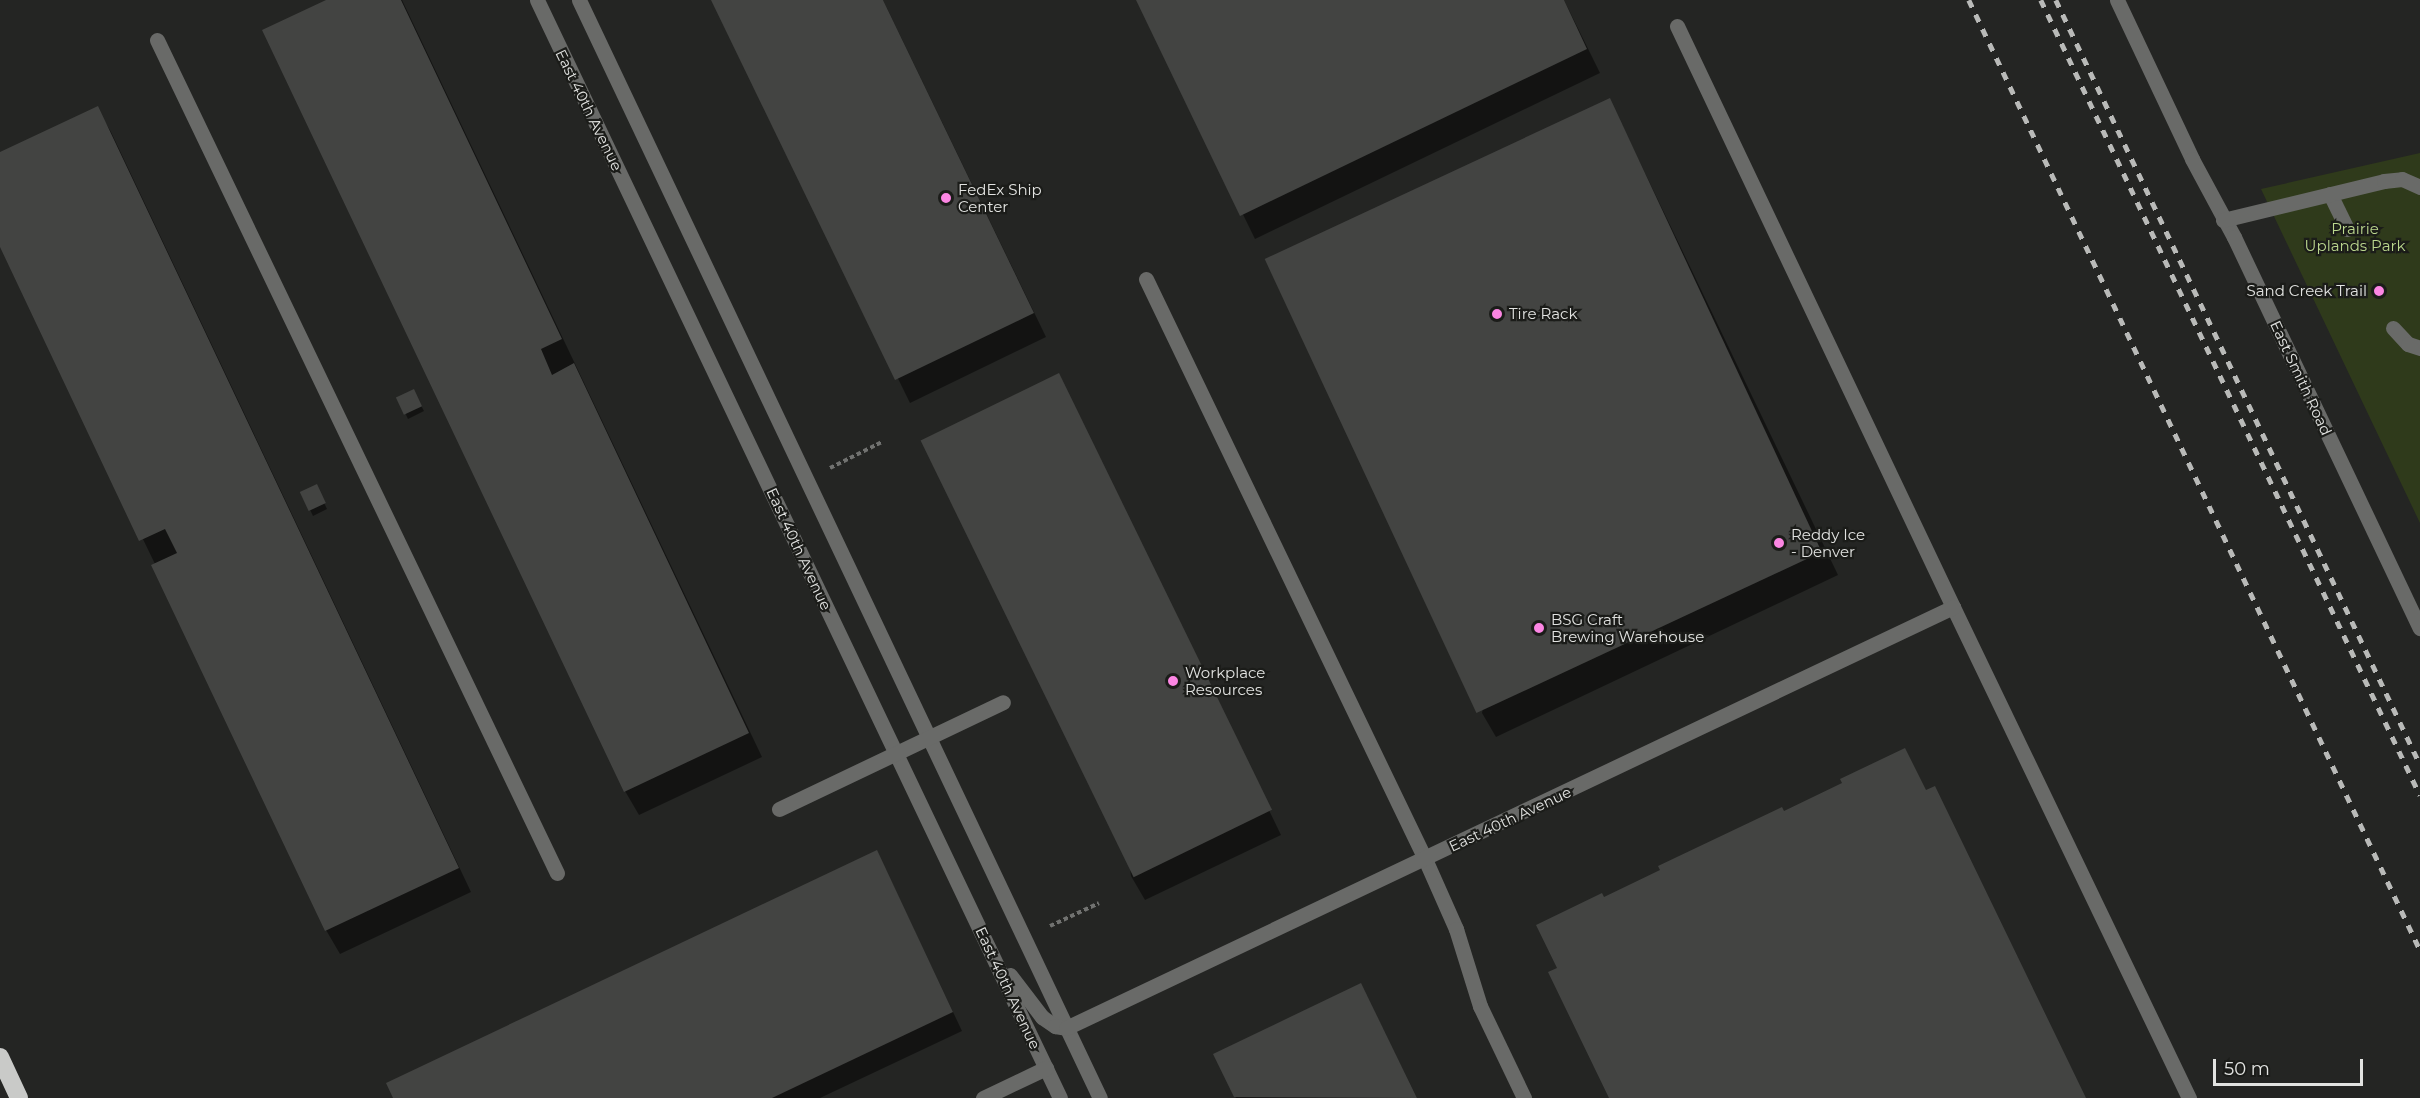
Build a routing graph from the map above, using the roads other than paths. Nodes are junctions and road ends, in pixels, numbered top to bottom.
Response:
1 (537, 0) edge
2 (579, 0) edge
3 (2117, 0) edge
4 (1677, 26) dead end
5 (157, 40) dead end
6 (2420, 187) edge
7 (2330, 194) junction
8 (2223, 220) junction
9 (2347, 229) dead end
10 (1146, 279) dead end
11 (2393, 328) dead end
12 (2420, 348) edge
13 (1953, 607) junction
14 (2420, 628) edge
15 (1004, 702) dead end
16 (929, 737) junction
17 (896, 752) junction
18 (779, 809) dead end
19 (1425, 859) junction
20 (557, 873) dead end
21 (984, 937) junction
22 (1066, 1028) junction
23 (0, 1057) edge
24 (1046, 1068) junction
25 (19, 1098) edge
26 (983, 1098) edge
27 (1060, 1098) edge
28 (1100, 1098) edge
29 (1524, 1098) edge
30 (2189, 1098) edge

1 - 17 street, East 40th Avenue
2 - 16 street
3 - 8 street, East Smith Road
4 - 13 street
5 - 20 street
6 - 7 street
7 - 8 street
7 - 9 street
8 - 14 street, East Smith Road
10 - 19 street
11 - 12 street
13 - 19 street, East 40th Avenue
13 - 30 street
15 - 16 street
16 - 17 street
16 - 22 street
17 - 18 street
17 - 21 street, East 40th Avenue
19 - 22 street, East 40th Avenue
19 - 29 street
21 - 22 street
21 - 24 street, East 40th Avenue
22 - 28 street
23 - 25 highway
24 - 26 street
24 - 27 street, East 40th Avenue

